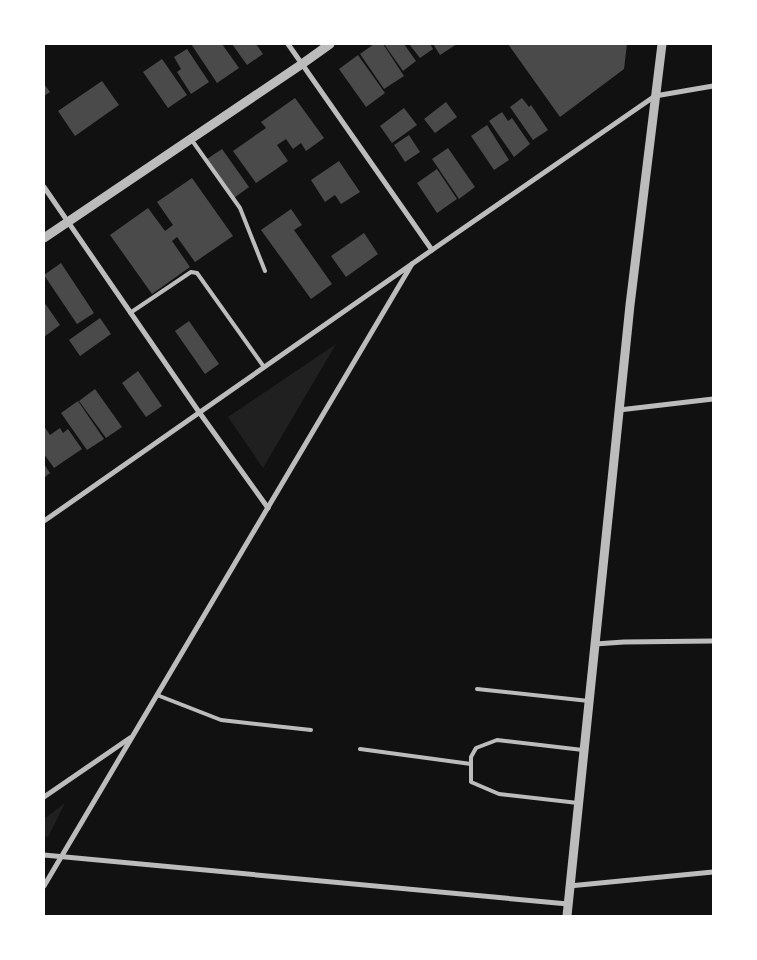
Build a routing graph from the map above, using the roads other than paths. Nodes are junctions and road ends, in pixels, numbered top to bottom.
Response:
1 (288, 44) edge
2 (330, 44) edge
3 (662, 44) edge
4 (302, 64) junction
5 (713, 86) edge
6 (655, 96) junction
7 (191, 139) junction
8 (44, 187) edge
9 (67, 222) junction
10 (44, 238) edge
11 (432, 250) junction
12 (414, 262) junction
13 (266, 271) dead end
14 (130, 313) junction
15 (264, 367) junction
16 (713, 400) edge
17 (620, 410) junction
18 (199, 412) junction
19 (268, 508) junction
20 (44, 520) edge
21 (713, 641) edge
22 (595, 644) junction
23 (477, 689) dead end
24 (157, 695) junction
25 (589, 701) junction
26 (311, 730) dead end
27 (132, 736) junction
28 (360, 749) dead end
29 (584, 750) junction
30 (471, 764) junction
31 (44, 796) edge
32 (578, 803) junction
33 (44, 854) edge
34 (61, 857) junction
35 (713, 872) edge
36 (44, 886) edge
37 (570, 886) junction
38 (568, 904) junction
39 (567, 916) edge

1 - 4 street
2 - 4 street
3 - 6 street
4 - 7 street
4 - 11 street
5 - 6 street
6 - 11 street
6 - 17 street
7 - 9 street
7 - 13 lane
8 - 9 street
9 - 10 street
9 - 14 street
11 - 12 street
12 - 15 street
12 - 19 street
14 - 15 lane
14 - 18 street
15 - 18 street
16 - 17 street
17 - 22 street
18 - 19 street
18 - 20 street
19 - 24 street
21 - 22 street
22 - 25 street
23 - 25 lane
24 - 26 lane
24 - 27 street
25 - 29 street
27 - 31 street
27 - 34 street
28 - 30 lane
29 - 30 lane
29 - 32 street
30 - 32 lane
32 - 37 street
33 - 34 street
34 - 36 street
34 - 38 street
35 - 37 street
37 - 38 street
38 - 39 street

